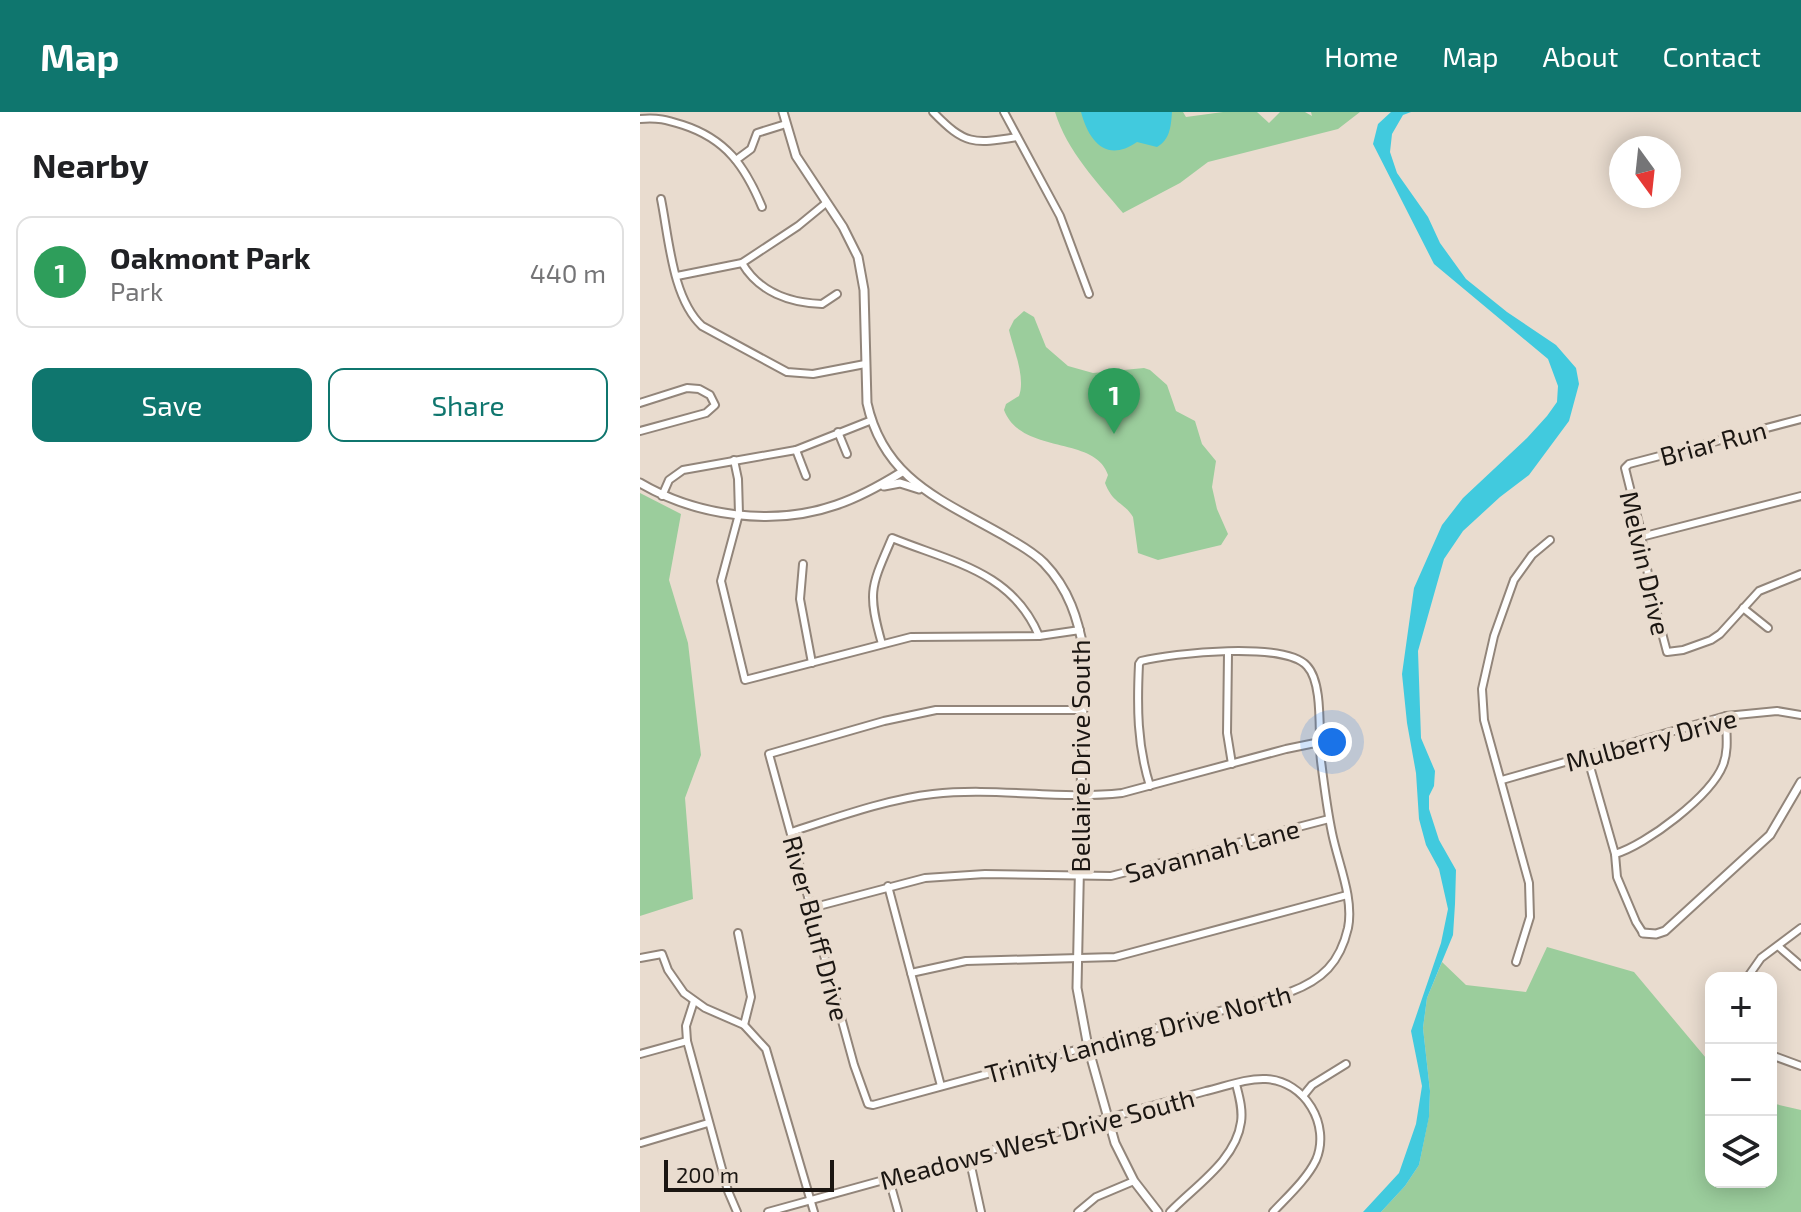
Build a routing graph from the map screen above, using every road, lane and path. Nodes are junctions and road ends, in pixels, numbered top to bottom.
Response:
1 (783, 112) edge
2 (933, 112) edge
3 (1004, 112) edge
4 (640, 119) edge
5 (786, 124) junction
6 (1017, 137) junction
7 (736, 160) junction
8 (661, 199) dead end
9 (826, 203) junction
10 (762, 207) dead end
11 (742, 263) junction
12 (677, 276) junction
13 (837, 294) dead end
14 (1089, 294) dead end
15 (865, 364) junction
16 (640, 403) edge
17 (1801, 419) edge
18 (872, 420) junction
19 (640, 431) edge
20 (838, 432) junction
21 (796, 450) junction
22 (847, 454) dead end
23 (734, 460) junction
24 (1626, 466) joint
25 (902, 472) junction
26 (806, 476) dead end
27 (640, 483) edge
28 (878, 487) junction
29 (925, 491) junction
30 (662, 496) junction
31 (1801, 496) edge
32 (739, 514) junction
33 (1641, 537) junction
34 (1550, 540) dead end
35 (803, 564) dead end
36 (1801, 574) edge
37 (1743, 608) junction
38 (1768, 628) dead end
39 (1080, 630) junction
40 (1039, 636) junction
41 (882, 644) junction
42 (1228, 653) junction
43 (812, 663) junction
44 (1083, 710) junction
45 (1801, 715) edge
46 (1726, 716) junction
47 (1320, 742) junction
48 (1587, 756) junction
49 (1232, 764) junction
50 (1502, 780) junction
51 (1801, 782) edge
52 (1150, 786) junction
53 (1081, 795) junction
54 (1329, 819) junction
55 (791, 832) junction
56 (1615, 854) junction
57 (1078, 877) junction
58 (888, 886) junction
59 (1347, 895) junction
60 (811, 908) junction
61 (1801, 928) edge
62 (738, 933) dead end
63 (1643, 933) joint
64 (1778, 946) junction
65 (640, 958) edge
66 (1076, 959) junction
67 (1516, 962) dead end
68 (1801, 966) edge
69 (1751, 972) edge
70 (911, 973) junction
71 (694, 1001) junction
72 (744, 1025) junction
73 (687, 1041) junction
74 (1088, 1047) junction
75 (640, 1054) edge
76 (1777, 1057) edge
77 (1346, 1064) dead end
78 (1801, 1066) edge
79 (1236, 1084) junction
80 (941, 1086) junction
81 (1303, 1096) junction
82 (866, 1102) joint
83 (1108, 1120) junction
84 (708, 1123) junction
85 (641, 1143) edge
86 (969, 1157) junction
87 (889, 1179) junction
88 (1134, 1181) junction
89 (810, 1199) junction
90 (898, 1211) edge
91 (737, 1212) edge
92 (768, 1212) edge
93 (814, 1212) edge
94 (981, 1212) edge
95 (1078, 1212) edge
96 (1158, 1212) edge
97 (1170, 1212) edge
98 (1273, 1212) edge

1 - 5 street, Bellaire Drive South
2 - 6 street
3 - 6 street
4 - 7 street
5 - 7 street
5 - 9 street, Bellaire Drive South
6 - 14 street
7 - 10 street
8 - 12 street
9 - 11 street
9 - 15 street, Bellaire Drive South
11 - 12 street
11 - 13 street
12 - 15 street
15 - 18 street, Bellaire Drive South
16 - 19 street
17 - 24 street, Briar Run
18 - 20 street
18 - 25 street, Bellaire Drive South
20 - 21 street
20 - 22 street
21 - 23 street
21 - 26 street
23 - 30 street
23 - 32 street
24 - 33 street, Melvin Drive
25 - 28 street
25 - 29 street, Bellaire Drive South
27 - 30 street
28 - 29 street
28 - 32 street
29 - 39 street, Bellaire Drive South
30 - 32 street
31 - 33 street
32 - 43 street
33 - 37 street, Melvin Drive
34 - 50 street
35 - 43 street
36 - 37 street
37 - 38 street
39 - 40 street
39 - 44 street, Bellaire Drive South
40 - 41 street
40 - 41 street
41 - 43 street
42 - 47 street, Trinity Landing Drive North
42 - 49 street
42 - 52 street
44 - 53 street, Bellaire Drive South
44 - 55 street, River Bluff Drive
45 - 46 street, Mulberry Drive
46 - 48 street, Mulberry Drive
46 - 56 street
47 - 49 street
47 - 54 street, Trinity Landing Drive North
48 - 50 street, Mulberry Drive
48 - 56 street
49 - 52 street
50 - 67 street
51 - 63 street
52 - 53 street
53 - 55 street
53 - 57 street, Bellaire Drive South
54 - 57 street, Savannah Lane
54 - 59 street, Trinity Landing Drive North
55 - 60 street, River Bluff Drive
56 - 63 street
57 - 58 street, Savannah Lane
57 - 66 street, Bellaire Drive South
58 - 60 street, Savannah Lane
58 - 70 street
59 - 66 street
59 - 74 street, Trinity Landing Drive North
60 - 82 street, River Bluff Drive
61 - 64 street
62 - 72 street
64 - 68 street
64 - 69 street
65 - 71 street
66 - 70 street
66 - 74 street, Bellaire Drive South
70 - 80 street
71 - 72 street
71 - 73 street
72 - 89 street
73 - 75 street
73 - 84 street
74 - 80 street, Trinity Landing Drive North
74 - 83 street, Bellaire Drive South
76 - 78 street
77 - 81 street
79 - 81 street, Meadows West Drive South
79 - 83 street, Meadows West Drive South
79 - 97 street
80 - 82 street, Trinity Landing Drive North
81 - 98 street
83 - 86 street, Meadows West Drive South
83 - 88 street, Bellaire Drive South
84 - 85 street
84 - 91 street
86 - 87 street, Meadows West Drive South
86 - 94 street
87 - 89 street, Meadows West Drive South
87 - 90 street
88 - 95 street
88 - 96 street, Bellaire Drive South
89 - 92 street, Meadows West Drive South
89 - 93 street

